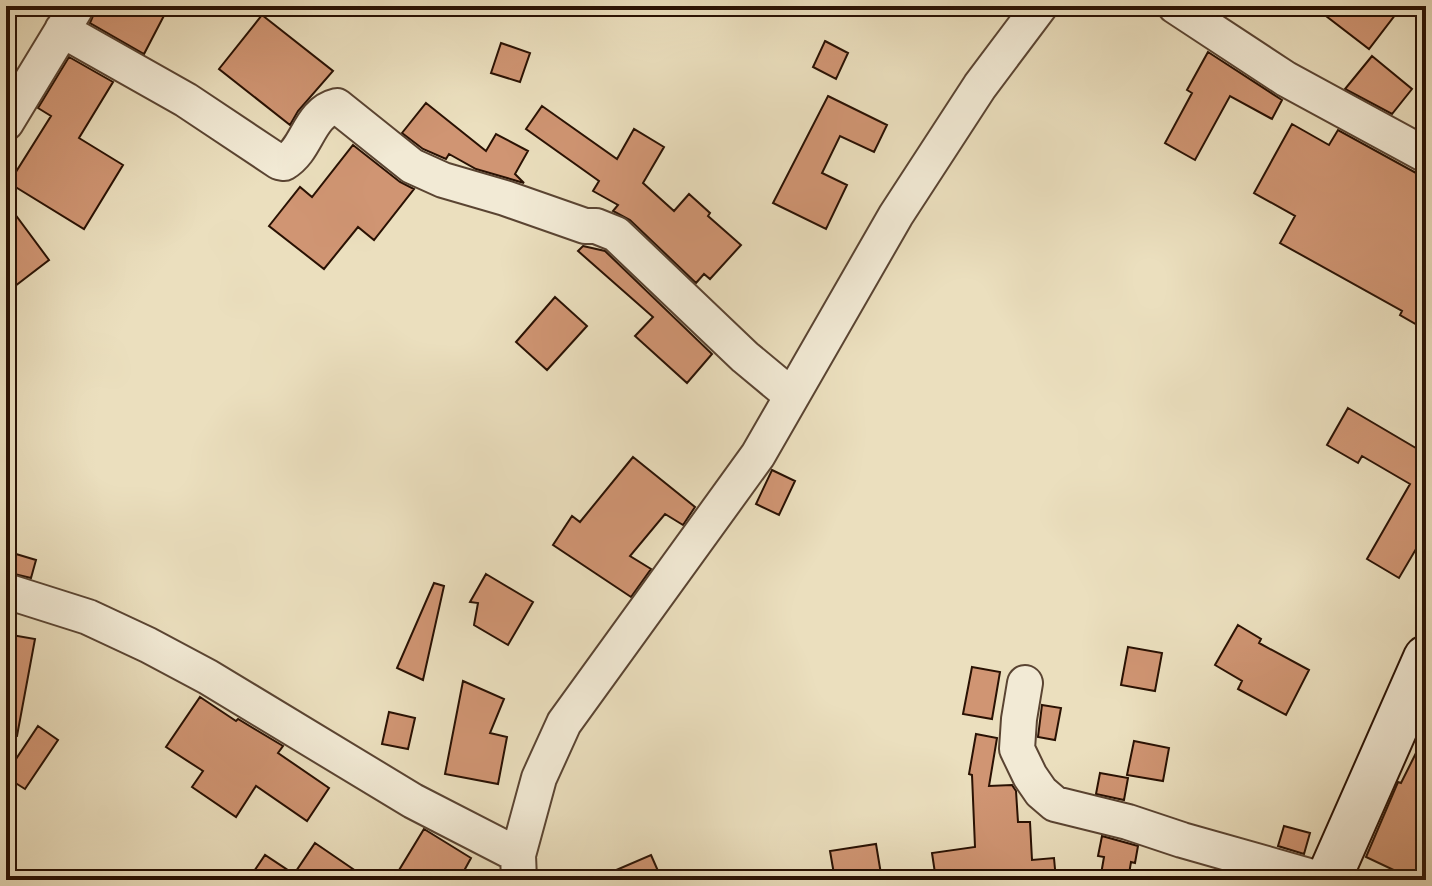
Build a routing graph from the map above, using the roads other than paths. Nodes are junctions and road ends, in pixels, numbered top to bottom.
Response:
1 (1040, 6) edge
2 (1175, 6) edge
3 (69, 18) edge
4 (6, 123) edge
5 (1426, 155) edge
6 (792, 396) junction
7 (6, 591) edge
8 (1426, 658) edge
9 (1025, 683) dead end
10 (518, 868) edge
11 (1325, 880) edge

1 - 6 street
2 - 5 street
3 - 4 street
3 - 6 street
6 - 10 street
7 - 10 street
8 - 11 street
9 - 11 street

